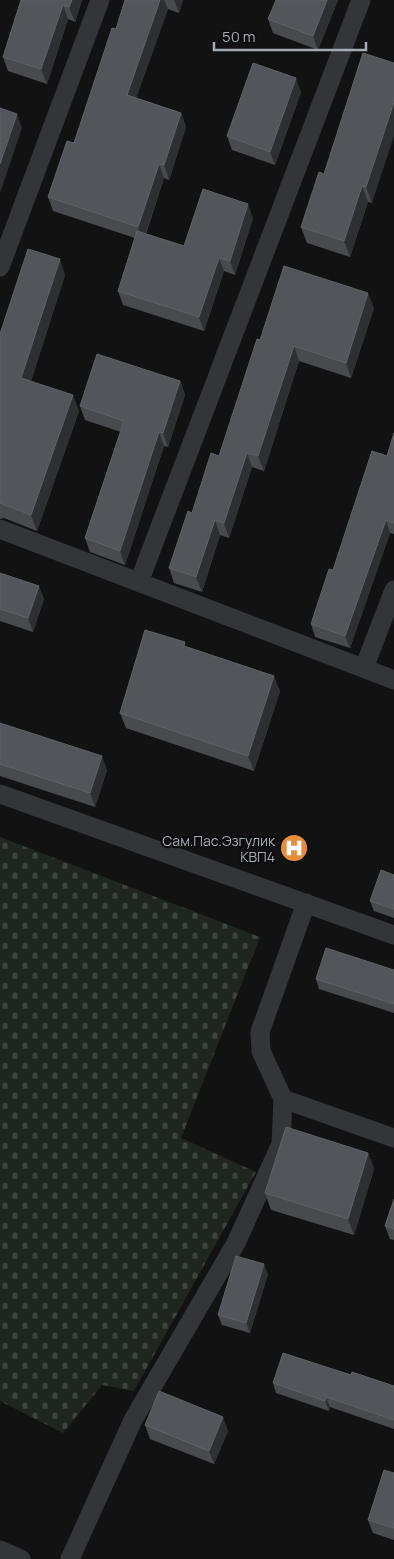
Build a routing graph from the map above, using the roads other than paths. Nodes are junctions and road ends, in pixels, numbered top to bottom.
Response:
1 (100, 0) edge
2 (361, 0) edge
3 (0, 268) edge
4 (0, 529) edge
5 (139, 582) junction
6 (394, 590) edge
7 (364, 668) junction
8 (394, 680) edge
9 (0, 794) edge
10 (306, 903) junction
11 (394, 935) edge
12 (283, 1099) junction
13 (394, 1138) edge
14 (0, 1550) edge
15 (21, 1559) edge
16 (70, 1559) edge

1 - 3 street
2 - 5 street
4 - 5 street
5 - 7 street
6 - 7 street
7 - 8 street
9 - 10 street
10 - 11 street
10 - 12 street
12 - 13 street
12 - 16 street
14 - 15 street

